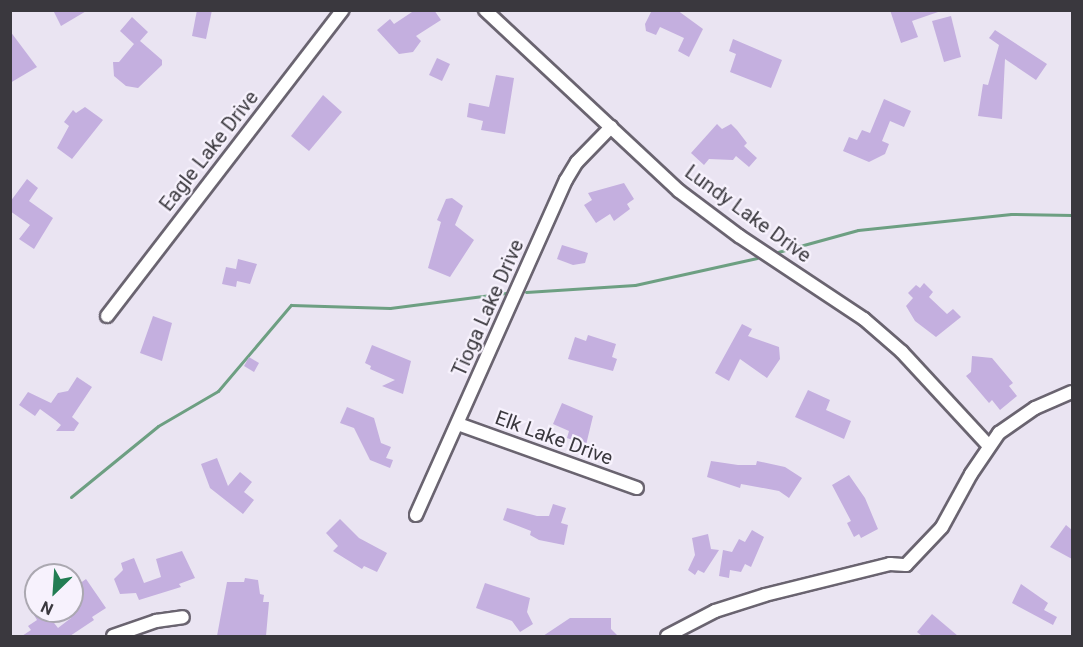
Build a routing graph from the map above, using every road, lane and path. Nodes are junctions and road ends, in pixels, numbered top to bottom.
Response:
1 (344, 10) edge
2 (485, 10) edge
3 (611, 128) junction
4 (107, 316) dead end
5 (1072, 392) edge
6 (458, 424) junction
7 (989, 446) junction
8 (637, 488) dead end
9 (416, 515) dead end
10 (183, 617) dead end
11 (113, 636) edge
12 (667, 636) edge

1 - 4 street, Eagle Lake Drive
2 - 3 street, Lundy Lake Drive
3 - 6 street, Tioga Lake Drive
3 - 7 street, Lundy Lake Drive
5 - 7 street
6 - 8 street, Elk Lake Drive
6 - 9 street, Tioga Lake Drive
7 - 12 street
10 - 11 street

